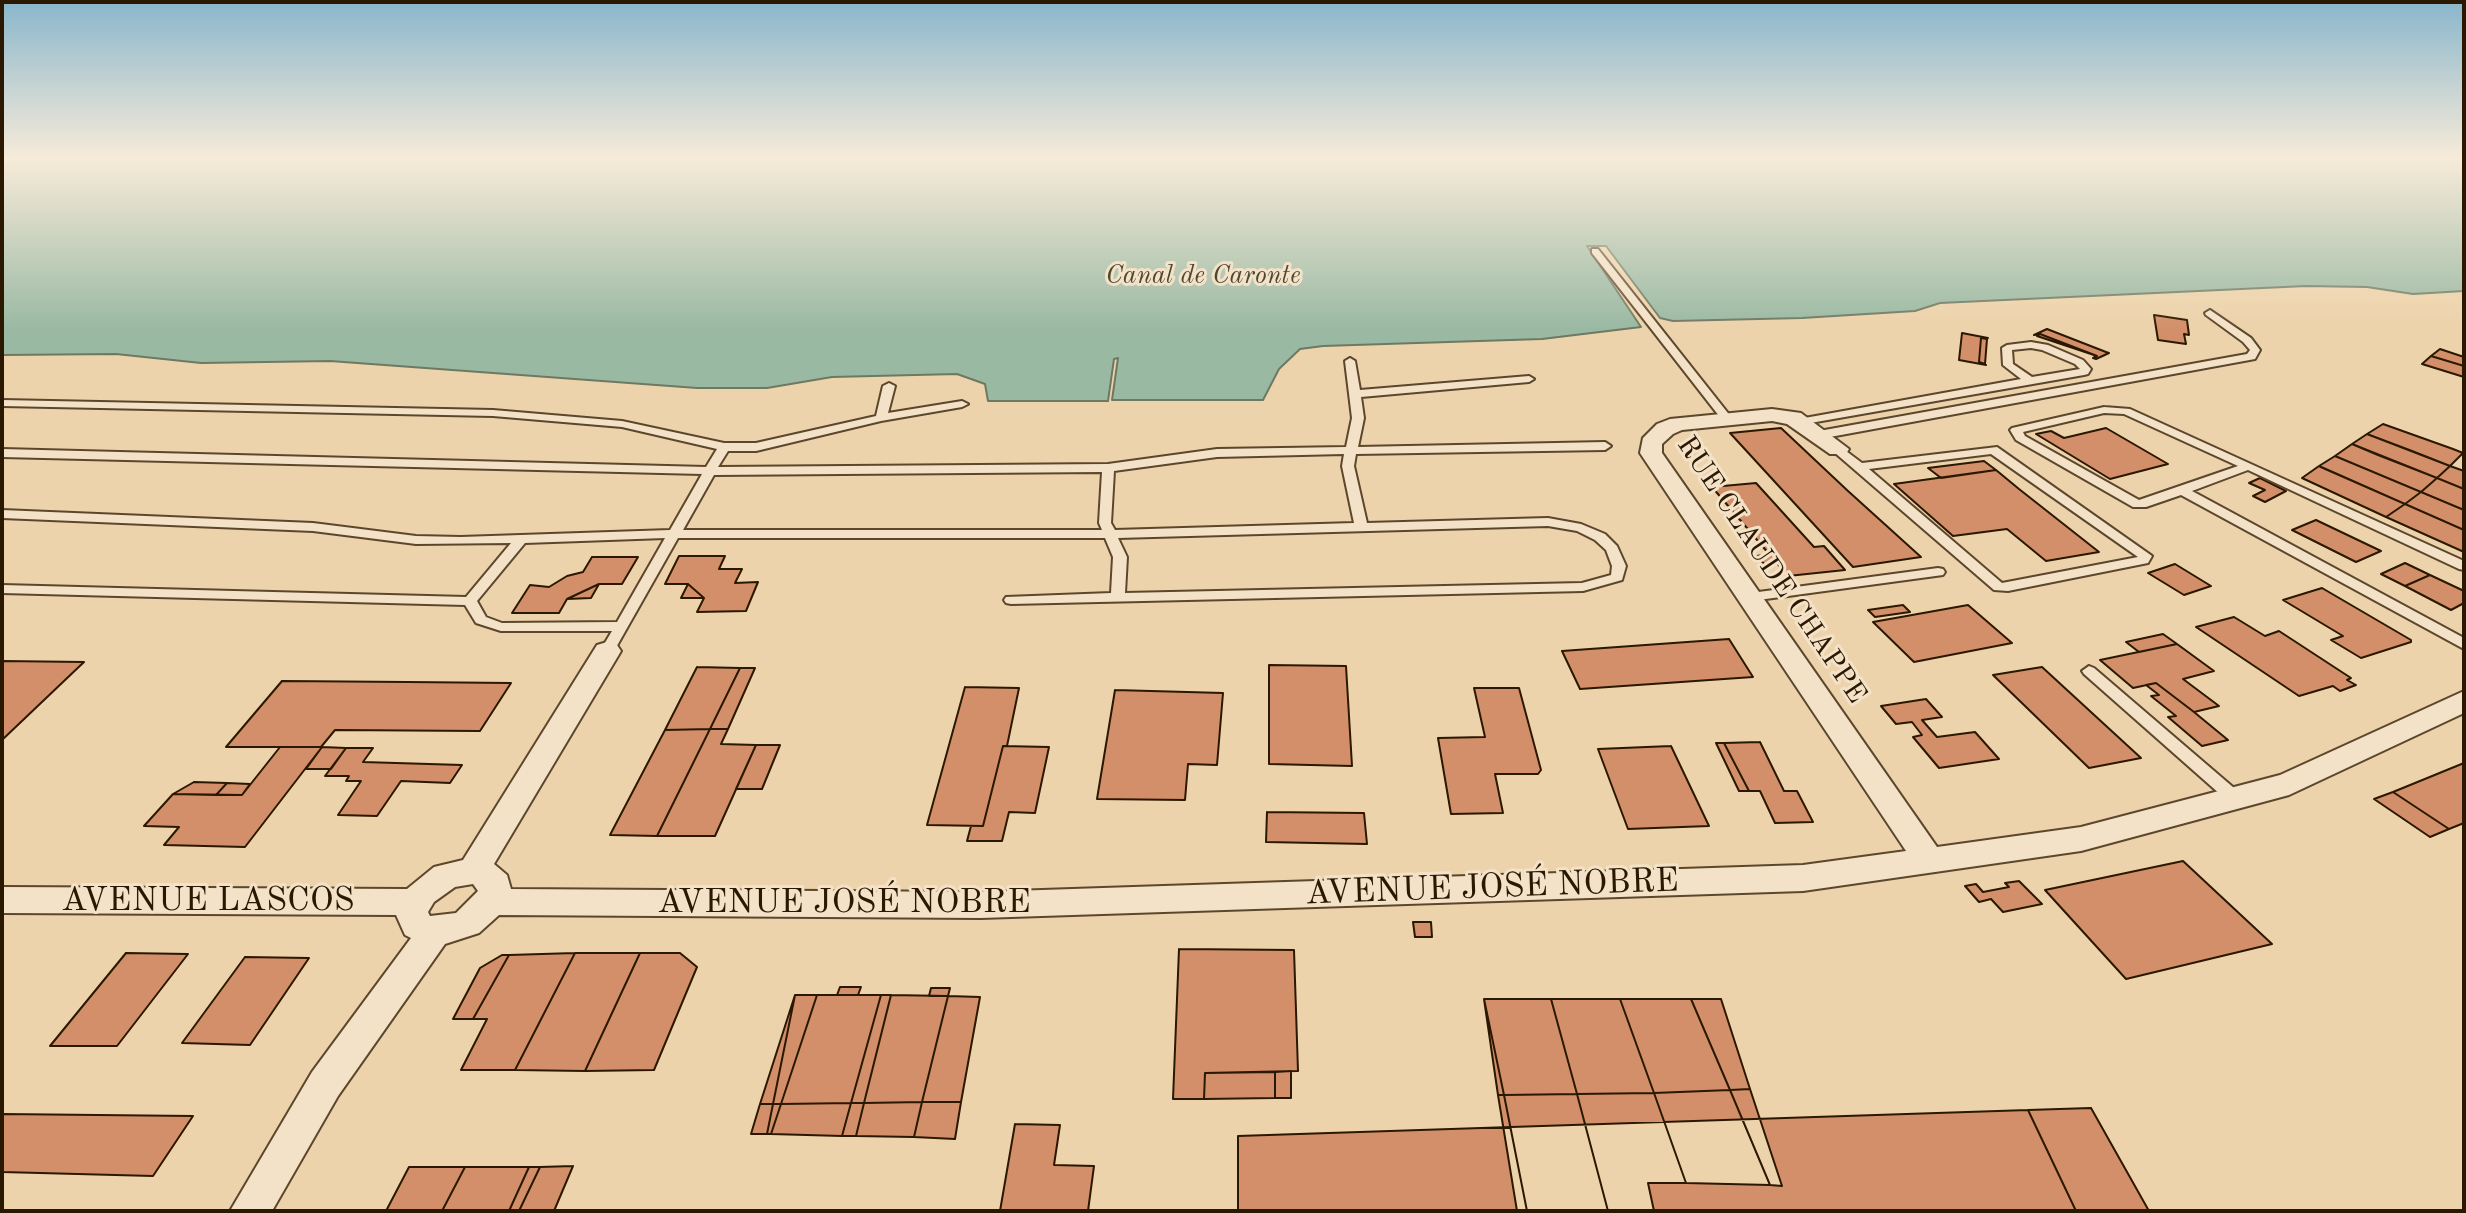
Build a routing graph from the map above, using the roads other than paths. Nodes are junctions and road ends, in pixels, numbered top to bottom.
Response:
1 (1595, 251) dead end
2 (2210, 313) dead end
3 (1350, 361) dead end
4 (1529, 379) dead end
5 (2030, 381) junction
6 (889, 386) dead end
7 (1355, 394) junction
8 (2, 403) edge
9 (962, 404) dead end
10 (881, 418) junction
11 (1727, 419) junction
12 (1819, 435) junction
13 (1605, 446) dead end
14 (724, 447) junction
15 (1350, 451) junction
16 (2, 453) edge
17 (2249, 466) junction
18 (1860, 467) junction
19 (1108, 468) junction
20 (710, 471) junction
21 (2182, 490) junction
22 (2, 514) edge
23 (1361, 527) junction
24 (674, 534) junction
25 (1109, 534) junction
26 (520, 541) junction
27 (2464, 566) edge
28 (1938, 572) dead end
29 (2, 589) edge
30 (1118, 597) junction
31 (1751, 597) junction
32 (1011, 600) dead end
33 (470, 601) junction
34 (614, 638) junction
35 (2464, 644) edge
36 (2089, 671) dead end
37 (2464, 701) edge
38 (2235, 798) junction
39 (1929, 860) junction
40 (473, 871) junction
41 (2, 900) edge
42 (491, 902) junction
43 (424, 916) junction
44 (250, 1211) edge

1 - 11 lane
2 - 12 lane
3 - 7 lane
4 - 7 lane
5 - 5 lane
5 - 12 lane
6 - 10 lane
7 - 15 lane
8 - 14 lane
9 - 10 lane
10 - 14 lane
11 - 12 street, RUE CLAUDE CHAPPE
11 - 31 street, RUE CLAUDE CHAPPE
12 - 18 lane
13 - 15 lane
14 - 20 lane
15 - 19 lane
15 - 23 lane
16 - 20 lane
17 - 21 lane
17 - 21 lane
17 - 27 lane
18 - 18 lane
19 - 20 lane
19 - 25 lane
20 - 24 lane
21 - 35 lane
22 - 26 lane
23 - 25 lane
23 - 30 lane
24 - 25 lane
24 - 26 lane
24 - 34 lane
25 - 30 lane
26 - 33 lane
28 - 31 lane
29 - 33 lane
30 - 32 lane
31 - 39 street, RUE CLAUDE CHAPPE
33 - 34 lane
34 - 40 street
36 - 38 lane
37 - 38 street, AVENUE JOSÉ NOBRE
38 - 39 street, AVENUE JOSÉ NOBRE
39 - 42 street, AVENUE JOSÉ NOBRE
40 - 42 street
40 - 43 street
41 - 43 street, AVENUE LASCOS
42 - 43 street, AVENUE LASCOS
43 - 44 street

